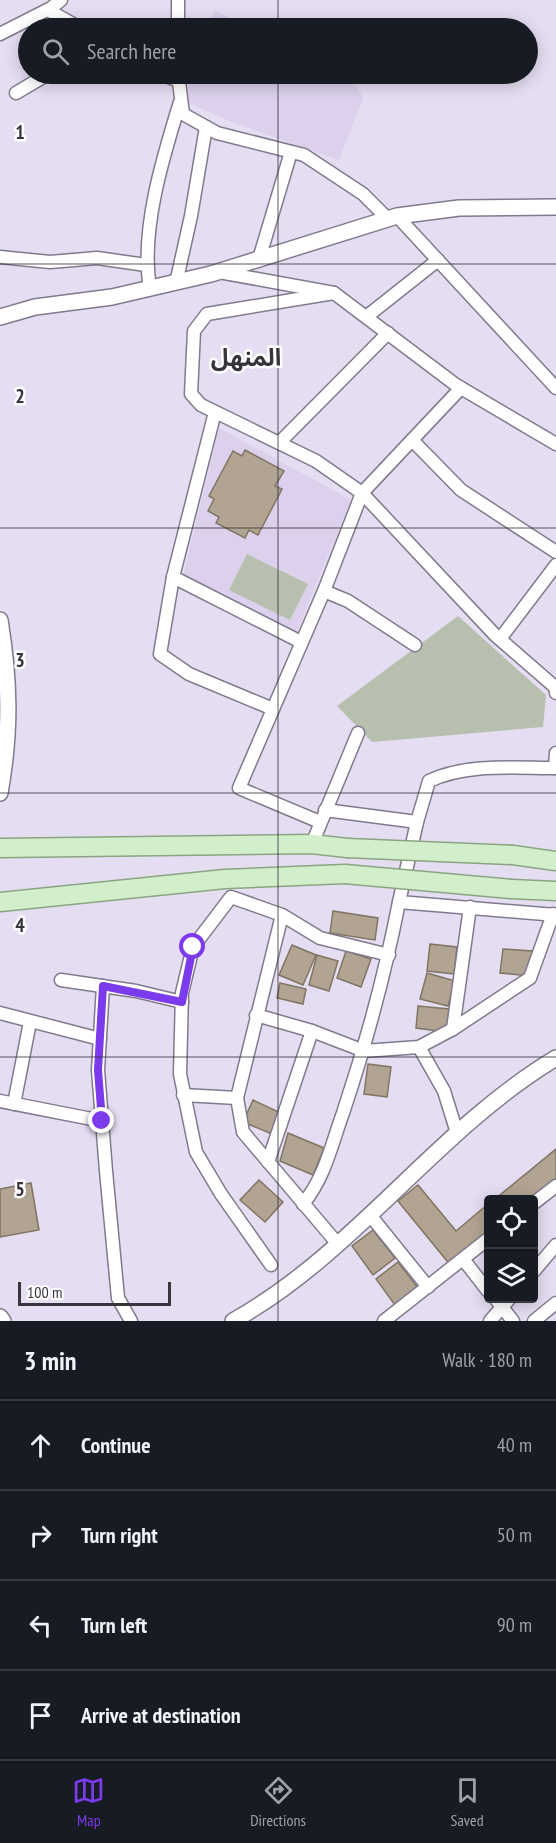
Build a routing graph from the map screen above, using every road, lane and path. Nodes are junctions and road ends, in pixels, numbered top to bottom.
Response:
1 (61, 0) edge
2 (177, 0) edge
3 (48, 10) junction
4 (32, 18) edge
5 (62, 18) edge
6 (178, 18) edge
7 (18, 25) edge
8 (0, 34) edge
9 (31, 84) edge
10 (180, 84) edge
11 (16, 93) dead end
12 (181, 99) junction
13 (206, 127) junction
14 (291, 152) junction
15 (556, 207) edge
16 (393, 217) junction
17 (0, 257) edge
18 (259, 259) junction
19 (438, 260) junction
20 (146, 265) junction
21 (219, 272) junction
22 (176, 283) junction
23 (150, 288) junction
24 (334, 293) junction
25 (0, 317) edge
26 (366, 317) junction
27 (388, 333) junction
28 (461, 388) junction
29 (556, 388) edge
30 (215, 412) junction
31 (412, 440) junction
32 (279, 443) junction
33 (556, 444) edge
34 (362, 493) junction
35 (556, 552) edge
36 (556, 565) edge
37 (173, 577) junction
38 (324, 591) junction
39 (0, 620) edge
40 (500, 639) junction
41 (301, 642) junction
42 (415, 645) dead end
43 (4, 671) edge
44 (556, 693) edge
45 (273, 709) junction
46 (358, 732) dead end
47 (556, 753) edge
48 (556, 768) edge
49 (0, 793) edge
50 (322, 816) junction
51 (417, 822) junction
52 (312, 844) junction
53 (70, 846) junction
54 (0, 848) edge
55 (0, 860) edge
56 (556, 861) edge
57 (556, 891) edge
58 (0, 892) edge
59 (51, 896) junction
60 (0, 902) edge
61 (399, 902) junction
62 (470, 907) junction
63 (555, 914) edge
64 (282, 915) junction
65 (389, 955) junction
66 (61, 980) dead end
67 (103, 986) junction
68 (182, 1002) junction
69 (0, 1013) edge
70 (256, 1015) junction
71 (30, 1022) junction
72 (453, 1029) junction
73 (312, 1031) junction
74 (100, 1039) junction
75 (419, 1047) junction
76 (364, 1051) junction
77 (556, 1058) edge
78 (183, 1095) junction
79 (237, 1098) junction
80 (0, 1101) edge
81 (14, 1104) junction
82 (102, 1121) junction
83 (457, 1133) junction
84 (268, 1162) junction
85 (556, 1186) edge
86 (538, 1200) edge
87 (303, 1204) junction
88 (370, 1215) junction
89 (337, 1243) junction
90 (484, 1243) edge
91 (556, 1245) edge
92 (463, 1259) junction
93 (271, 1265) dead end
94 (538, 1266) edge
95 (484, 1285) edge
96 (428, 1287) junction
97 (498, 1303) edge
98 (506, 1303) edge
99 (556, 1303) edge
100 (0, 1317) edge
101 (241, 1319) edge
102 (3, 1321) edge
103 (130, 1321) edge
104 (384, 1321) edge
105 (490, 1321) edge
106 (513, 1321) edge
107 (534, 1321) edge

1 - 3 street
2 - 6 street
3 - 4 street
3 - 5 street
7 - 8 street
9 - 11 street
10 - 12 street
12 - 13 street
12 - 20 street
13 - 14 street
13 - 22 street
14 - 16 street
14 - 18 street
15 - 16 street
16 - 18 street
16 - 19 street
17 - 20 street
18 - 21 street
19 - 26 street
19 - 29 street
20 - 23 street
21 - 22 street
21 - 24 street
22 - 23 street
23 - 25 street
24 - 26 street
24 - 30 street
26 - 27 street
27 - 28 street
27 - 32 street
28 - 31 street
28 - 33 street
30 - 32 street
30 - 37 street
31 - 34 street
31 - 35 street
32 - 34 street
34 - 38 street
34 - 40 street
36 - 40 street
37 - 41 street
37 - 45 street
38 - 41 street
38 - 42 street
39 - 43 street
40 - 44 street
41 - 45 street
43 - 49 street
45 - 50 street
46 - 50 street
47 - 48 street
48 - 51 street
50 - 51 street
50 - 52 street
51 - 61 street
52 - 53 main road
52 - 56 main road, bridge
53 - 54 main road
53 - 55 main road
57 - 59 main road, bridge
58 - 59 main road
59 - 60 main road
61 - 62 street
61 - 65 street
62 - 63 street
62 - 72 street
63 - 72 street
64 - 65 street
64 - 68 street
64 - 70 street
65 - 76 street
66 - 67 street
67 - 68 street
67 - 74 street
68 - 78 street
69 - 71 street
70 - 73 street
70 - 79 street
71 - 74 street
71 - 81 street
72 - 75 street
73 - 76 street
73 - 84 street
74 - 82 street
75 - 76 street
75 - 83 street
76 - 87 street
77 - 83 street
78 - 79 street
78 - 93 street
79 - 84 street
80 - 81 street
81 - 82 street
82 - 103 street
83 - 88 street
84 - 87 street
85 - 86 street
87 - 89 street
88 - 89 street
88 - 96 street
89 - 101 street
90 - 92 street
91 - 94 street
92 - 95 street
92 - 96 street
96 - 104 street
97 - 106 street
98 - 105 street
99 - 107 street
100 - 102 street

